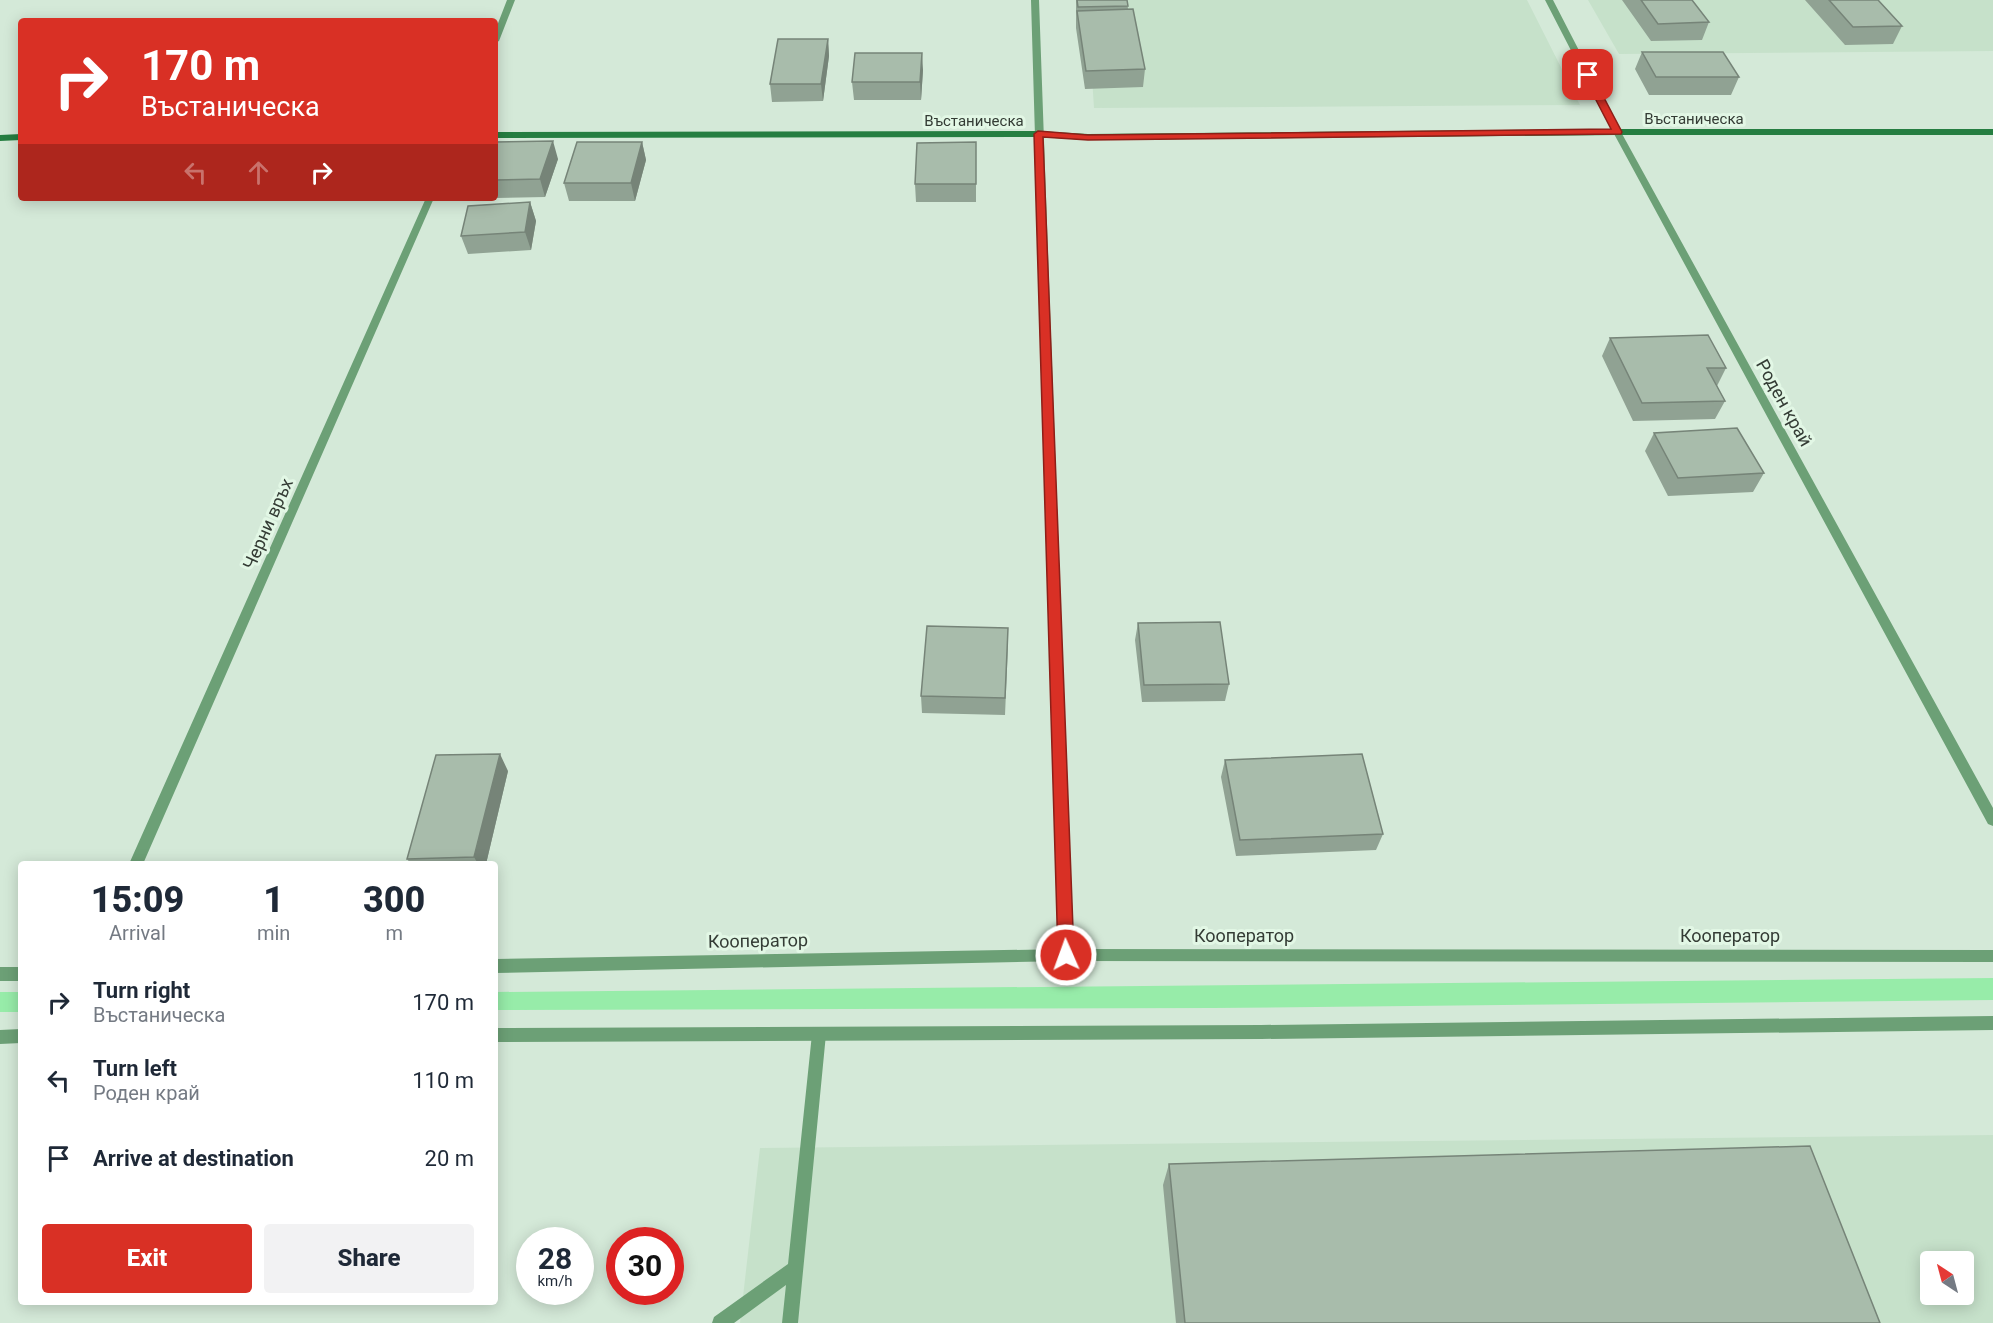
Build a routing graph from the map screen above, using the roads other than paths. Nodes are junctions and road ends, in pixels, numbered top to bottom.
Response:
1 (511, 0) edge
2 (1035, 0) edge
3 (1549, 0) edge
4 (498, 32) edge
5 (1617, 132) junction
6 (1993, 132) edge
7 (1038, 134) junction
8 (498, 135) edge
9 (18, 137) edge
10 (0, 138) edge
11 (429, 201) edge
12 (1993, 820) edge
13 (137, 861) edge
14 (1066, 955) junction
15 (1993, 956) edge
16 (498, 966) edge
17 (0, 974) edge
18 (18, 974) edge
19 (1993, 1023) edge
20 (819, 1034) junction
21 (498, 1035) edge
22 (0, 1036) edge
23 (18, 1036) edge
24 (796, 1268) junction
25 (720, 1323) edge
26 (790, 1323) edge

1 - 4 street
2 - 7 street
3 - 5 street, Роден край
5 - 6 main road, Въстаническа
5 - 7 main road, Въстаническа
5 - 12 street, Роден край
7 - 8 main road, Въстаническа
7 - 14 street
9 - 10 main road
11 - 13 street, Черни връх
14 - 15 street, Кооператор
14 - 16 street, Кооператор
17 - 18 street
19 - 20 street
20 - 21 street
20 - 24 street
22 - 23 street
24 - 25 street
24 - 26 street

